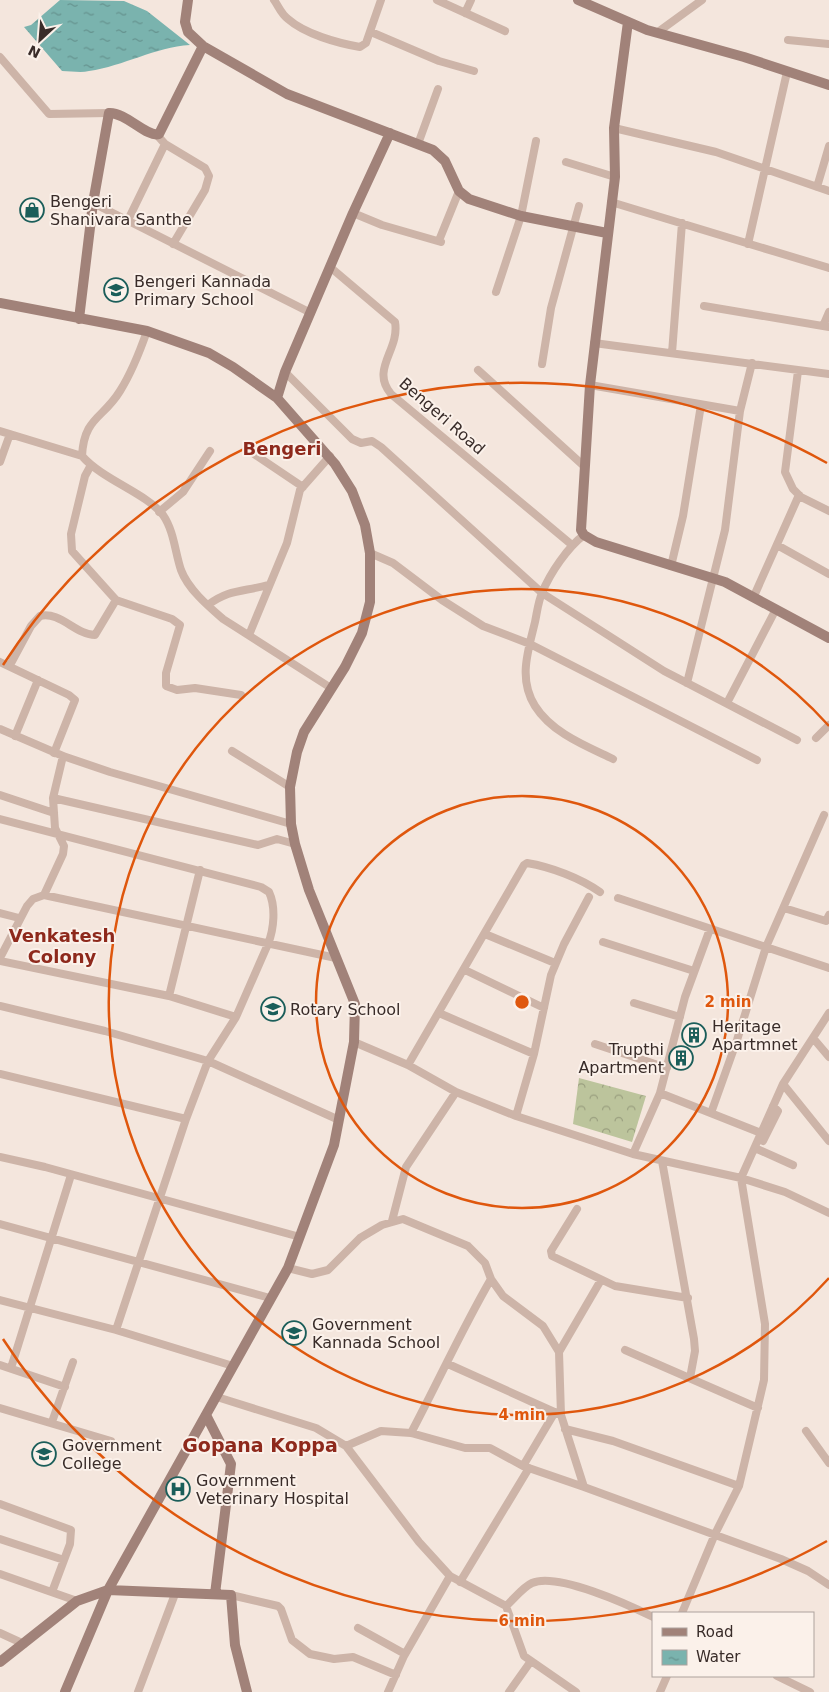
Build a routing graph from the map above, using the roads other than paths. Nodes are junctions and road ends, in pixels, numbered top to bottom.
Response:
1 (188, 0) edge
2 (274, 0) edge
3 (381, 0) edge
4 (437, 0) edge
5 (471, 0) edge
6 (578, 0) edge
7 (702, 0) edge
8 (465, 13) junction
9 (628, 22) junction
10 (505, 31) dead end
11 (371, 32) junction
12 (658, 32) junction
13 (788, 40) dead end
14 (829, 44) edge
15 (203, 46) junction
16 (0, 57) edge
17 (474, 71) dead end
18 (787, 72) junction
19 (829, 85) edge
20 (438, 89) dead end
21 (109, 113) junction
22 (614, 128) junction
23 (390, 133) junction
24 (157, 135) junction
25 (536, 141) dead end
26 (165, 144) junction
27 (418, 144) junction
28 (829, 146) edge
29 (566, 162) dead end
30 (766, 169) junction
31 (615, 177) junction
32 (817, 187) junction
33 (829, 191) edge
34 (459, 192) junction
35 (611, 202) junction
36 (93, 203) junction
37 (579, 206) dead end
38 (352, 213) junction
39 (522, 216) junction
40 (128, 220) junction
41 (682, 224) junction
42 (572, 226) junction
43 (607, 233) junction
44 (173, 244) junction
45 (748, 244) junction
46 (330, 267) junction
47 (829, 268) edge
48 (496, 292) dead end
49 (0, 303) edge
50 (704, 306) dead end
51 (829, 312) edge
52 (311, 313) junction
53 (79, 319) junction
54 (826, 326) edge
55 (147, 331) junction
56 (594, 344) junction
57 (672, 353) junction
58 (752, 363) junction
59 (542, 364) dead end
60 (478, 370) dead end
61 (798, 371) junction
62 (285, 372) junction
63 (829, 374) edge
64 (590, 385) junction
65 (277, 398) junction
66 (701, 405) junction
67 (740, 411) junction
68 (0, 431) edge
69 (10, 434) junction
70 (210, 451) dead end
71 (254, 454) dead end
72 (82, 456) junction
73 (330, 456) junction
74 (0, 462) edge
75 (91, 465) junction
76 (585, 467) junction
77 (303, 486) junction
78 (799, 495) junction
79 (829, 510) edge
80 (160, 512) junction
81 (584, 535) junction
82 (572, 545) junction
83 (777, 546) junction
84 (370, 553) junction
85 (671, 566) junction
86 (829, 574) edge
87 (712, 578) junction
88 (268, 585) junction
89 (542, 593) junction
90 (754, 596) junction
91 (116, 600) junction
92 (208, 605) junction
93 (776, 609) junction
94 (249, 635) junction
95 (829, 638) edge
96 (530, 644) junction
97 (0, 663) edge
98 (10, 665) junction
99 (38, 680) junction
100 (687, 683) junction
101 (331, 688) junction
102 (241, 695) dead end
103 (727, 703) junction
104 (829, 724) edge
105 (0, 730) edge
106 (15, 736) junction
107 (816, 738) dead end
108 (797, 740) dead end
109 (232, 751) dead end
110 (54, 753) junction
111 (63, 756) junction
112 (613, 759) dead end
113 (757, 760) dead end
114 (290, 787) junction
115 (0, 795) edge
116 (53, 798) junction
117 (54, 813) junction
118 (824, 815) dead end
119 (0, 818) edge
120 (291, 824) junction
121 (58, 835) junction
122 (295, 844) junction
123 (200, 870) junction
124 (600, 892) dead end
125 (44, 895) junction
126 (589, 897) dead end
127 (618, 898) dead end
128 (784, 908) junction
129 (0, 913) edge
130 (829, 915) edge
131 (19, 918) junction
132 (186, 927) junction
133 (710, 929) junction
134 (485, 934) junction
135 (604, 942) dead end
136 (268, 944) junction
137 (766, 947) junction
138 (336, 958) junction
139 (0, 959) edge
140 (555, 964) junction
141 (829, 968) edge
142 (465, 970) junction
143 (694, 971) junction
144 (169, 996) junction
145 (634, 1003) dead end
146 (0, 1006) edge
147 (544, 1008) junction
148 (439, 1012) junction
149 (829, 1013) edge
150 (236, 1017) junction
151 (680, 1017) junction
152 (813, 1038) junction
153 (354, 1042) junction
154 (595, 1044) dead end
155 (534, 1054) junction
156 (829, 1057) edge
157 (208, 1061) junction
158 (408, 1066) junction
159 (667, 1068) junction
160 (0, 1074) edge
161 (783, 1084) junction
162 (456, 1092) junction
163 (660, 1093) junction
164 (773, 1106) junction
165 (711, 1113) junction
166 (516, 1116) junction
167 (186, 1118) junction
168 (339, 1120) junction
169 (761, 1133) junction
170 (829, 1141) edge
171 (757, 1148) junction
172 (633, 1154) junction
173 (0, 1157) edge
174 (662, 1161) junction
175 (793, 1165) dead end
176 (71, 1175) junction
177 (742, 1178) junction
178 (160, 1198) junction
179 (578, 1209) dead end
180 (829, 1213) edge
181 (392, 1221) junction
182 (0, 1224) edge
183 (300, 1237) junction
184 (51, 1239) junction
185 (138, 1264) junction
186 (288, 1268) junction
187 (491, 1279) junction
188 (601, 1280) junction
189 (270, 1298) junction
190 (688, 1298) junction
191 (0, 1300) edge
192 (30, 1308) junction
193 (116, 1330) junction
194 (625, 1350) dead end
195 (559, 1352) junction
196 (73, 1362) dead end
197 (448, 1364) junction
198 (0, 1365) edge
199 (233, 1366) junction
200 (11, 1368) junction
201 (690, 1378) junction
202 (65, 1387) junction
203 (217, 1397) junction
204 (0, 1408) edge
205 (758, 1408) junction
206 (558, 1413) junction
207 (206, 1415) junction
208 (52, 1422) junction
209 (565, 1429) junction
210 (806, 1431) dead end
211 (411, 1433) junction
212 (111, 1441) dead end
213 (346, 1446) junction
214 (829, 1463) edge
215 (526, 1467) junction
216 (739, 1486) junction
217 (584, 1487) junction
218 (0, 1504) edge
219 (715, 1534) junction
220 (0, 1539) edge
221 (64, 1560) junction
222 (0, 1574) edge
223 (450, 1576) junction
224 (460, 1582) junction
225 (829, 1585) edge
226 (108, 1590) junction
227 (52, 1592) junction
228 (175, 1594) junction
229 (214, 1594) junction
230 (231, 1595) junction
231 (77, 1601) junction
232 (506, 1606) junction
233 (682, 1612) edge
234 (652, 1617) edge
235 (358, 1628) dead end
236 (0, 1633) edge
237 (24, 1644) junction
238 (405, 1654) junction
239 (531, 1661) junction
240 (0, 1662) edge
241 (396, 1674) junction
242 (667, 1677) edge
243 (779, 1677) edge
244 (141, 1691) edge
245 (65, 1692) edge
246 (247, 1692) edge
247 (388, 1692) edge
248 (509, 1692) edge
249 (576, 1692) edge
250 (660, 1692) edge
251 (810, 1692) edge

1 - 15 street
2 - 11 street
3 - 11 street
4 - 8 street
5 - 8 street
6 - 9 street
7 - 12 street
8 - 10 street
9 - 12 street
9 - 22 street
11 - 17 street
12 - 18 street
13 - 14 street
15 - 23 street
15 - 24 street
16 - 21 street
18 - 19 street
18 - 30 street
20 - 27 street
21 - 24 street
21 - 36 street
22 - 30 street
22 - 31 street
23 - 27 street
23 - 38 street
24 - 26 street
25 - 39 street
26 - 40 street
26 - 44 street
27 - 34 street
28 - 32 street
29 - 31 street
30 - 32 street
30 - 45 street
31 - 35 street
32 - 33 street
34 - 38 street
34 - 39 street
35 - 41 street
35 - 43 street
36 - 40 street
36 - 53 street
37 - 42 street
38 - 46 street
39 - 42 street
39 - 48 street
40 - 44 street
41 - 45 street
41 - 57 street
42 - 43 street
42 - 59 street
43 - 56 street
44 - 52 street
45 - 47 street
46 - 52 street
46 - 82 street, Bengeri Road
49 - 53 street
50 - 54 street
51 - 54 street
52 - 62 street
53 - 55 street
55 - 65 street
55 - 72 street
56 - 57 street
56 - 64 street
57 - 58 street
58 - 61 street
58 - 67 street
60 - 76 street
61 - 63 street
61 - 78 street
62 - 65 street
62 - 89 street
64 - 66 street
64 - 76 street
65 - 73 street
66 - 67 street
66 - 85 street
67 - 87 street
68 - 69 street
69 - 72 street
69 - 74 street
70 - 80 street
71 - 77 street
72 - 75 street
73 - 77 street
73 - 84 street
75 - 80 street
75 - 91 street
76 - 81 street
77 - 88 street
78 - 79 street
78 - 83 street
80 - 92 street
81 - 82 street
81 - 85 street
82 - 89 street
83 - 86 street
83 - 90 street
84 - 96 street
84 - 101 street
85 - 87 street
87 - 90 street
87 - 100 street
88 - 92 street
88 - 94 street
89 - 96 street
89 - 100 street
90 - 93 street
91 - 98 street
91 - 102 street
92 - 94 street
93 - 95 street
93 - 103 street
94 - 101 street
96 - 112 street
96 - 113 street
97 - 98 street
98 - 99 street
99 - 106 street
99 - 110 street
100 - 103 street
101 - 114 street
103 - 108 street
104 - 107 street
105 - 106 street
106 - 110 street
109 - 114 street
110 - 111 street
111 - 116 street
111 - 120 street
114 - 120 street
115 - 117 street
116 - 117 street
116 - 122 street
117 - 121 street
118 - 128 street
119 - 121 street
120 - 122 street
121 - 123 street
121 - 125 street
122 - 138 street
123 - 132 street
123 - 136 street
124 - 134 street
125 - 131 street
125 - 132 street
126 - 140 street
127 - 133 street
128 - 130 street
128 - 137 street
129 - 131 street
131 - 139 street
132 - 136 street
132 - 144 street
133 - 137 street
133 - 143 street
134 - 140 street
134 - 142 street
135 - 143 street
136 - 138 street
136 - 150 street
137 - 141 street
137 - 165 street
138 - 153 street
139 - 144 street
140 - 147 street
142 - 147 street
142 - 148 street
143 - 151 street
144 - 150 street
145 - 151 street
146 - 157 street
147 - 155 street
148 - 155 street
148 - 158 street
149 - 152 street
150 - 157 street
151 - 159 street
152 - 156 street
152 - 161 street
153 - 158 street
153 - 168 street
154 - 159 street
155 - 166 street
157 - 167 street
157 - 168 street
158 - 162 street
159 - 163 street
160 - 167 street
161 - 164 street
161 - 170 street
162 - 166 street
162 - 181 street
163 - 165 street
163 - 172 street
164 - 169 street
164 - 171 street
165 - 169 street
166 - 172 street
167 - 178 street
168 - 183 street
169 - 171 street
171 - 175 street
171 - 177 street
172 - 174 street
173 - 176 street
174 - 177 street
174 - 190 street
176 - 178 street
176 - 184 street
177 - 180 street
177 - 205 street
178 - 183 street
178 - 185 street
179 - 188 street
181 - 186 street
181 - 187 street
182 - 184 street
183 - 186 street
184 - 185 street
184 - 192 street
185 - 189 street
185 - 193 street
186 - 189 street
187 - 195 street
187 - 197 street
188 - 190 street
188 - 195 street
189 - 199 street
190 - 201 street
191 - 192 street
192 - 193 street
192 - 200 street
193 - 199 street
194 - 201 street
195 - 206 street
196 - 202 street
197 - 206 street
197 - 211 street
198 - 200 street
199 - 203 street
200 - 202 street
201 - 205 street
202 - 208 street
203 - 207 street
203 - 213 street
204 - 208 street
205 - 216 street
206 - 209 street
206 - 215 street
207 - 226 street
207 - 229 street
208 - 212 street
209 - 216 street
209 - 217 street
210 - 214 street
211 - 213 street
211 - 215 street
213 - 223 street
215 - 217 street
215 - 224 street
216 - 219 street
217 - 219 street
218 - 221 street
219 - 225 street
219 - 233 street
220 - 221 street
221 - 227 street
222 - 227 street
223 - 224 street
223 - 238 street
224 - 232 street
226 - 228 street
226 - 231 street
226 - 245 street
227 - 231 street
228 - 229 street
228 - 244 street
229 - 230 street
230 - 241 street
230 - 246 street
231 - 237 street
232 - 234 street
232 - 239 street
235 - 238 street
236 - 237 street
237 - 240 street
238 - 241 street
239 - 248 street
239 - 249 street
241 - 247 street
242 - 250 street
243 - 251 street

